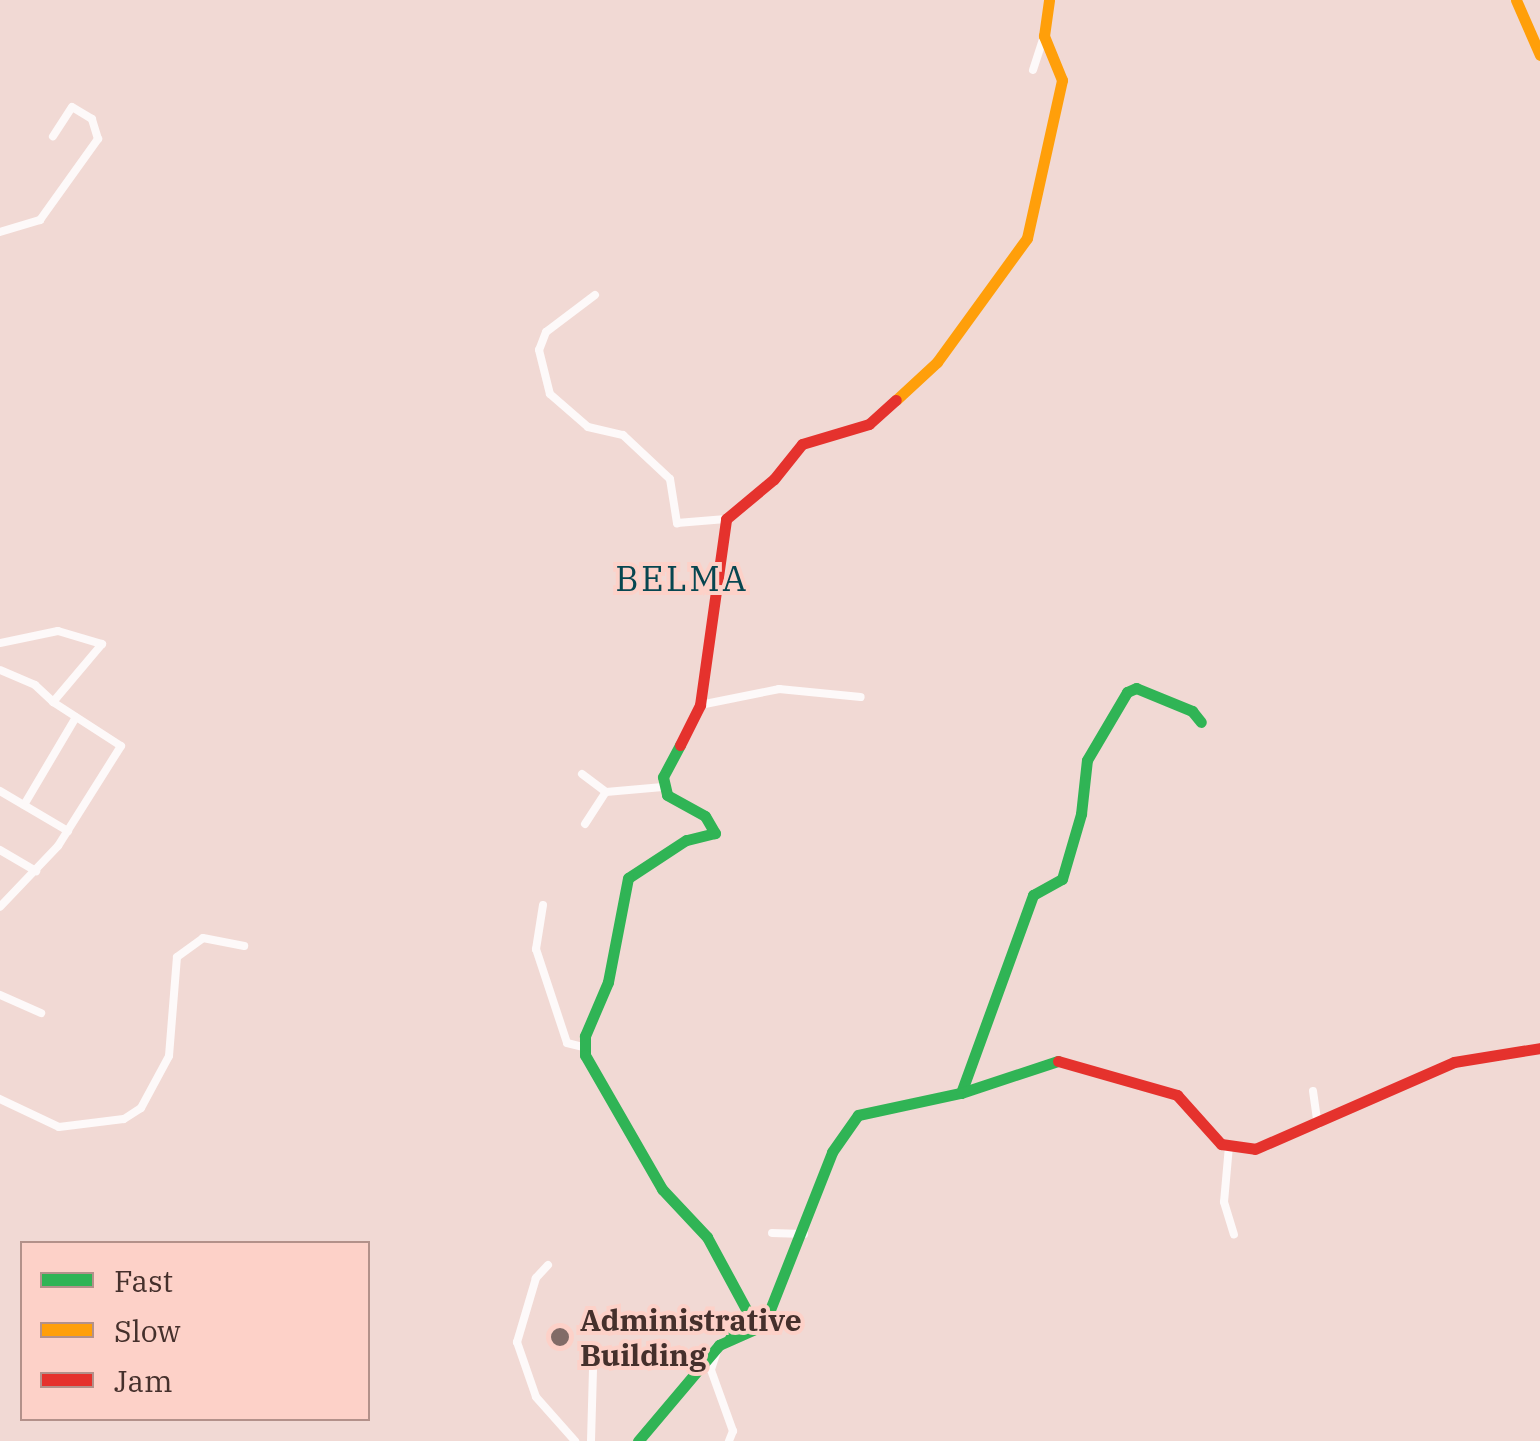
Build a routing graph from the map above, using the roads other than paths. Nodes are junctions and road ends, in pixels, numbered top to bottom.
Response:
1 (1050, 0) edge
2 (1516, 0) edge
3 (1044, 36) junction
4 (1540, 55) edge
5 (1033, 70) dead end
6 (53, 136) dead end
7 (0, 232) edge
8 (596, 295) dead end
9 (726, 519) junction
10 (0, 643) edge
11 (0, 670) edge
12 (861, 696) dead end
13 (53, 702) junction
14 (700, 705) junction
15 (76, 718) junction
16 (1201, 722) dead end
17 (582, 774) dead end
18 (664, 787) junction
19 (0, 790) edge
20 (606, 792) junction
21 (24, 805) junction
22 (585, 824) dead end
23 (68, 831) junction
24 (0, 850) edge
25 (36, 871) junction
26 (543, 905) dead end
27 (0, 907) edge
28 (244, 946) dead end
29 (0, 995) edge
30 (41, 1013) dead end
31 (582, 1047) junction
32 (1540, 1048) edge
33 (1313, 1092) dead end
34 (961, 1093) junction
35 (0, 1098) edge
36 (1318, 1126) junction
37 (1229, 1146) junction
38 (772, 1233) dead end
39 (804, 1234) junction
40 (1234, 1234) dead end
41 (548, 1265) dead end
42 (724, 1342) junction
43 (593, 1369) dead end
44 (575, 1441) edge
45 (591, 1441) edge
46 (638, 1441) edge
47 (730, 1441) edge

1 - 3 street
2 - 4 street
3 - 5 street
3 - 9 street
6 - 7 street
8 - 9 street
9 - 14 street
10 - 13 street
11 - 13 street
12 - 14 street
13 - 15 street
14 - 18 street
15 - 21 street
15 - 23 street
16 - 34 street
17 - 20 street
18 - 20 street
18 - 31 street
19 - 21 street
20 - 22 street
21 - 23 street
23 - 25 street
24 - 25 street
25 - 27 street
26 - 31 street
28 - 35 street
29 - 30 street
31 - 42 street
32 - 36 street
33 - 36 street
34 - 37 street
34 - 39 street
36 - 37 street
37 - 40 street
38 - 39 street
39 - 42 street
41 - 44 street
42 - 46 street
42 - 47 street
43 - 45 street

